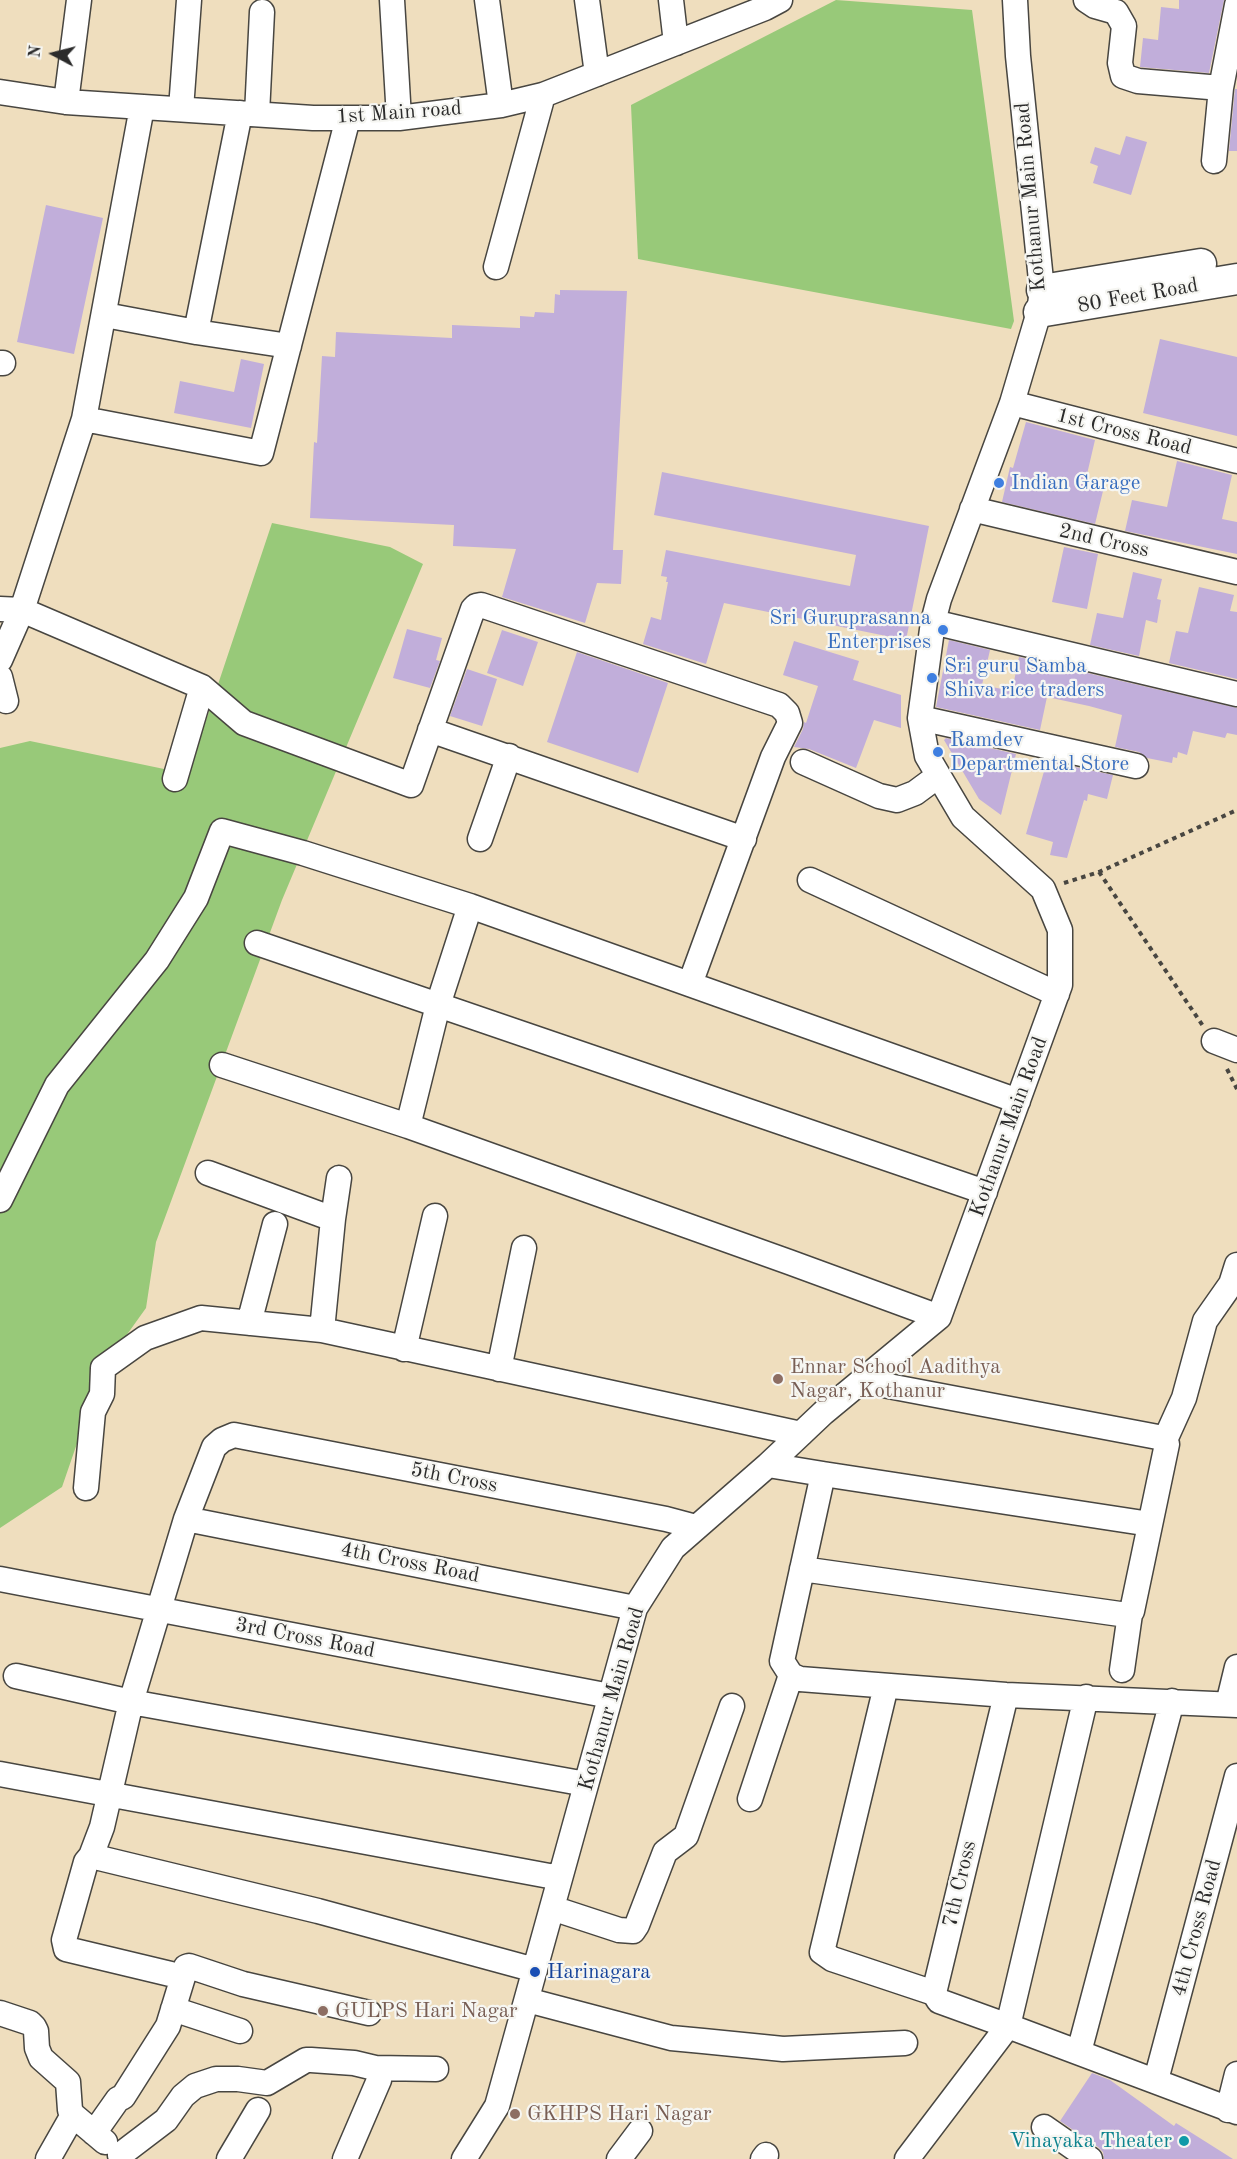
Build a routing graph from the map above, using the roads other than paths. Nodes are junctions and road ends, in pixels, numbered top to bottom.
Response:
1 (79, 0) edge
2 (189, 0) edge
3 (392, 0) edge
4 (487, 0) edge
5 (587, 0) edge
6 (671, 0) edge
7 (780, 0) edge
8 (1015, 0) edge
9 (1086, 0) edge
10 (1237, 4) edge
11 (262, 12) dead end
12 (676, 43) junction
13 (597, 74) junction
14 (1221, 88) junction
15 (0, 92) edge
16 (543, 95) junction
17 (66, 102) junction
18 (501, 105) junction
19 (142, 107) junction
20 (181, 109) junction
21 (248, 114) junction
22 (348, 118) junction
23 (399, 118) junction
24 (1214, 161) dead end
25 (1237, 258) edge
26 (496, 267) dead end
27 (1237, 279) edge
28 (1040, 301) junction
29 (105, 315) junction
30 (196, 332) junction
31 (289, 346) junction
32 (1012, 403) junction
33 (84, 419) junction
34 (1237, 462) edge
35 (972, 510) junction
36 (1237, 572) edge
37 (11, 610) edge
38 (933, 622) junction
39 (0, 660) edge
40 (0, 677) edge
41 (202, 687) junction
42 (1237, 693) edge
43 (6, 701) dead end
44 (920, 718) junction
45 (430, 730) junction
46 (509, 756) junction
47 (803, 762) dead end
48 (1136, 766) dead end
49 (938, 776) junction
50 (175, 779) dead end
51 (480, 839) dead end
52 (744, 839) junction
53 (810, 880) dead end
54 (470, 906) junction
55 (256, 943) dead end
56 (690, 984) junction
57 (1057, 994) junction
58 (438, 1005) junction
59 (1214, 1041) road end
60 (1237, 1050) edge
61 (222, 1065) dead end
62 (1018, 1101) junction
63 (408, 1126) junction
64 (208, 1173) dead end
65 (339, 1178) dead end
66 (985, 1192) junction
67 (0, 1200) edge
68 (435, 1216) dead end
69 (333, 1219) junction
70 (275, 1224) dead end
71 (524, 1248) dead end
72 (1237, 1264) edge
73 (939, 1317) junction
74 (249, 1323) junction
75 (322, 1330) junction
76 (404, 1349) junction
77 (499, 1369) junction
78 (862, 1381) junction
79 (801, 1434) junction
80 (1165, 1440) junction
81 (768, 1466) junction
82 (823, 1474) junction
83 (86, 1488) dead end
84 (186, 1519) junction
85 (1150, 1524) junction
86 (696, 1527) junction
87 (802, 1569) junction
88 (0, 1579) edge
89 (635, 1608) junction
90 (160, 1610) junction
91 (1130, 1614) junction
92 (1237, 1667) edge
93 (1122, 1670) dead end
94 (790, 1675) junction
95 (16, 1676) dead end
96 (886, 1686) junction
97 (1006, 1695) junction
98 (610, 1696) junction
99 (1086, 1697) junction
100 (1172, 1701) junction
101 (131, 1702) junction
102 (1233, 1705) edge
103 (732, 1706) dead end
104 (0, 1774) edge
105 (1237, 1776) edge
106 (586, 1784) junction
107 (109, 1795) junction
108 (750, 1799) dead end
109 (91, 1856) junction
110 (560, 1878) junction
111 (552, 1908) junction
112 (535, 1970) junction
113 (183, 1977) junction
114 (934, 1993) junction
115 (526, 2001) junction
116 (173, 2009) junction
117 (0, 2013) edge
118 (369, 2013) dead end
119 (1008, 2026) junction
120 (240, 2031) dead end
121 (905, 2043) dead end
122 (1079, 2052) junction
123 (375, 2068) junction
124 (436, 2069) dead end
125 (1237, 2074) edge
126 (1156, 2080) junction
127 (258, 2110) dead end
128 (1233, 2111) edge
129 (73, 2115) junction
130 (1044, 2127) dead end
131 (640, 2131) dead end
132 (94, 2133) junction
133 (123, 2157) edge
134 (48, 2159) edge
135 (229, 2159) edge
136 (345, 2159) edge
137 (464, 2159) edge
138 (619, 2159) edge
139 (907, 2159) edge
140 (1090, 2159) edge

1 - 17 street
2 - 20 street
3 - 23 street
4 - 18 street
5 - 13 street
6 - 12 street
7 - 12 street, 1st Main road
8 - 28 street, Kothanur Main Road
9 - 14 street
10 - 14 street
11 - 21 street
12 - 13 street, 1st Main road
13 - 16 street, 1st Main road
14 - 24 street
15 - 17 street, 1st Main road
16 - 18 street, 1st Main road
16 - 26 street
17 - 19 street, 1st Main road
18 - 23 street, 1st Main road
19 - 20 street, 1st Main road
19 - 29 street
20 - 21 street, 1st Main road
21 - 22 street, 1st Main road
21 - 30 street
22 - 23 street, 1st Main road
22 - 31 street
25 - 28 main road, 80 Feet Road
27 - 28 main road, 80 Feet Road
28 - 32 street, Kothanur Main Road
29 - 30 street
29 - 33 street
30 - 31 street
31 - 33 street
32 - 34 street, 1st Cross Road
32 - 35 street, Kothanur Main Road
33 - 37 street
35 - 36 street, 2nd Cross
35 - 38 street, Kothanur Main Road
37 - 39 street
37 - 41 street
38 - 42 street
38 - 44 street, Kothanur Main Road
40 - 43 street
41 - 45 street
41 - 50 street
44 - 48 street
44 - 49 street, Kothanur Main Road
45 - 46 street
45 - 52 street
46 - 51 street
46 - 52 street
47 - 49 street
49 - 57 street, Kothanur Main Road
52 - 56 street
53 - 57 street
54 - 56 street
54 - 58 street
54 - 67 street
55 - 58 street
56 - 62 street
57 - 62 street, Kothanur Main Road
58 - 63 street
58 - 66 street
59 - 60 street
61 - 63 street
62 - 66 street, Kothanur Main Road
63 - 73 street
64 - 69 street
65 - 69 street
66 - 73 street, Kothanur Main Road
68 - 76 street
69 - 75 street
70 - 74 street
71 - 77 street
72 - 80 street
73 - 78 street, Kothanur Main Road
74 - 75 street
74 - 83 street
75 - 76 street
76 - 77 street
77 - 79 street
78 - 79 street, Kothanur Main Road
78 - 80 street
79 - 81 street, Kothanur Main Road
80 - 85 street
81 - 82 street
81 - 86 street, Kothanur Main Road
82 - 85 street
82 - 87 street
84 - 86 street, 5th Cross
84 - 89 street, 4th Cross Road
84 - 90 street
85 - 91 street
86 - 89 street, Kothanur Main Road
87 - 91 street
87 - 94 street
88 - 90 street, 3rd Cross Road
89 - 98 street, Kothanur Main Road
90 - 98 street, 3rd Cross Road
90 - 101 street
91 - 93 street
92 - 102 street
94 - 96 street
94 - 108 street
95 - 101 street
96 - 97 street
96 - 114 street
97 - 99 street
97 - 114 street, 7th Cross
98 - 106 street, Kothanur Main Road
99 - 100 street
99 - 119 street
100 - 102 street
100 - 122 street
101 - 106 street
101 - 107 street
103 - 111 street
104 - 107 street
105 - 126 street, 4th Cross Road
106 - 110 street, Kothanur Main Road
107 - 109 street
107 - 110 street
109 - 112 street
109 - 113 street
110 - 111 street, Kothanur Main Road
111 - 112 street, Kothanur Main Road
112 - 115 street, Kothanur Main Road
113 - 116 street
113 - 118 street
114 - 119 street
115 - 121 street
115 - 137 street, Kothanur Main Road
116 - 120 street
116 - 132 street
117 - 129 street
119 - 122 street
119 - 139 street
122 - 126 street
123 - 124 street
123 - 133 street
123 - 136 street
125 - 128 street
126 - 128 street
127 - 135 street
129 - 132 street
129 - 134 street
130 - 140 street
131 - 138 street
132 - 133 street

